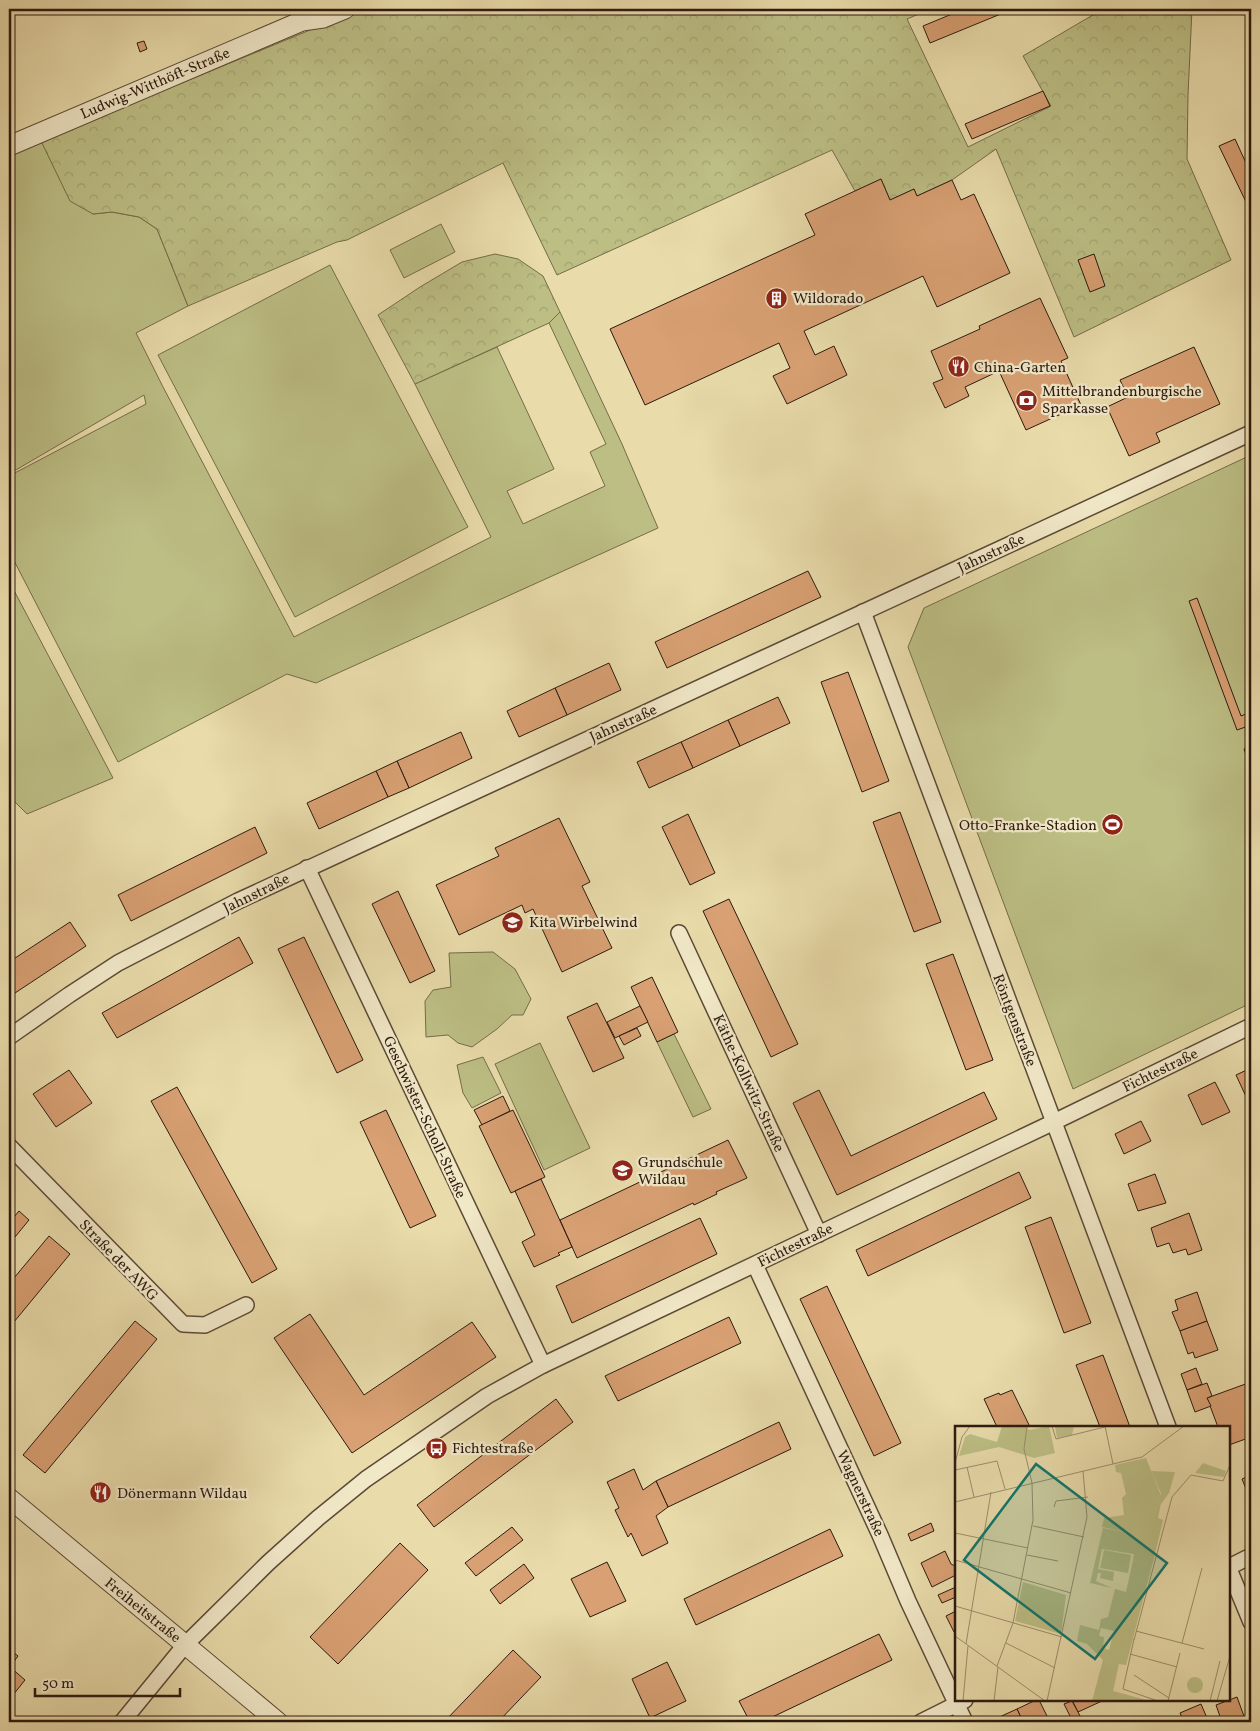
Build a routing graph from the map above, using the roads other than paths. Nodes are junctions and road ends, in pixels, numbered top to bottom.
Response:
1 (316, 9) edge
2 (345, 9) edge
3 (302, 21) junction
4 (9, 146) edge
5 (1251, 433) edge
6 (863, 612) junction
7 (307, 868) junction
8 (678, 933) dead end
9 (1251, 1026) edge
10 (9, 1037) edge
11 (1054, 1122) junction
12 (9, 1146) edge
13 (819, 1234) junction
14 (755, 1265) junction
15 (246, 1305) dead end
16 (543, 1365) junction
17 (1168, 1426) edge
18 (9, 1498) edge
19 (1251, 1556) edge
20 (1230, 1567) edge
21 (1230, 1570) edge
22 (1251, 1622) edge
23 (185, 1645) junction
24 (955, 1691) edge
25 (961, 1702) edge
26 (122, 1722) edge
27 (278, 1722) edge
28 (921, 1722) edge
29 (966, 1722) edge

1 - 3 street, Ludwig-Witthöft-Straße
2 - 3 street, Ludwig-Witthöft-Straße
3 - 4 street, Ludwig-Witthöft-Straße
5 - 6 street, Jahnstraße
6 - 7 street, Jahnstraße
6 - 11 street, Röntgenstraße
7 - 10 street, Jahnstraße
7 - 16 street, Geschwister-Scholl-Straße
8 - 13 street, Käthe-Kollwitz-Straße
9 - 11 street, Fichtestraße
11 - 13 street, Fichtestraße
11 - 17 street, Röntgenstraße
12 - 15 street, Straße der AWG
13 - 14 street, Fichtestraße
14 - 16 street, Fichtestraße
14 - 24 street, Wagnerstraße
16 - 23 street, Fichtestraße
18 - 23 street, Freiheitstraße
19 - 20 street
21 - 22 street
23 - 26 street, Fichtestraße
23 - 27 street, Freiheitstraße
25 - 28 street
25 - 29 street, Wagnerstraße

